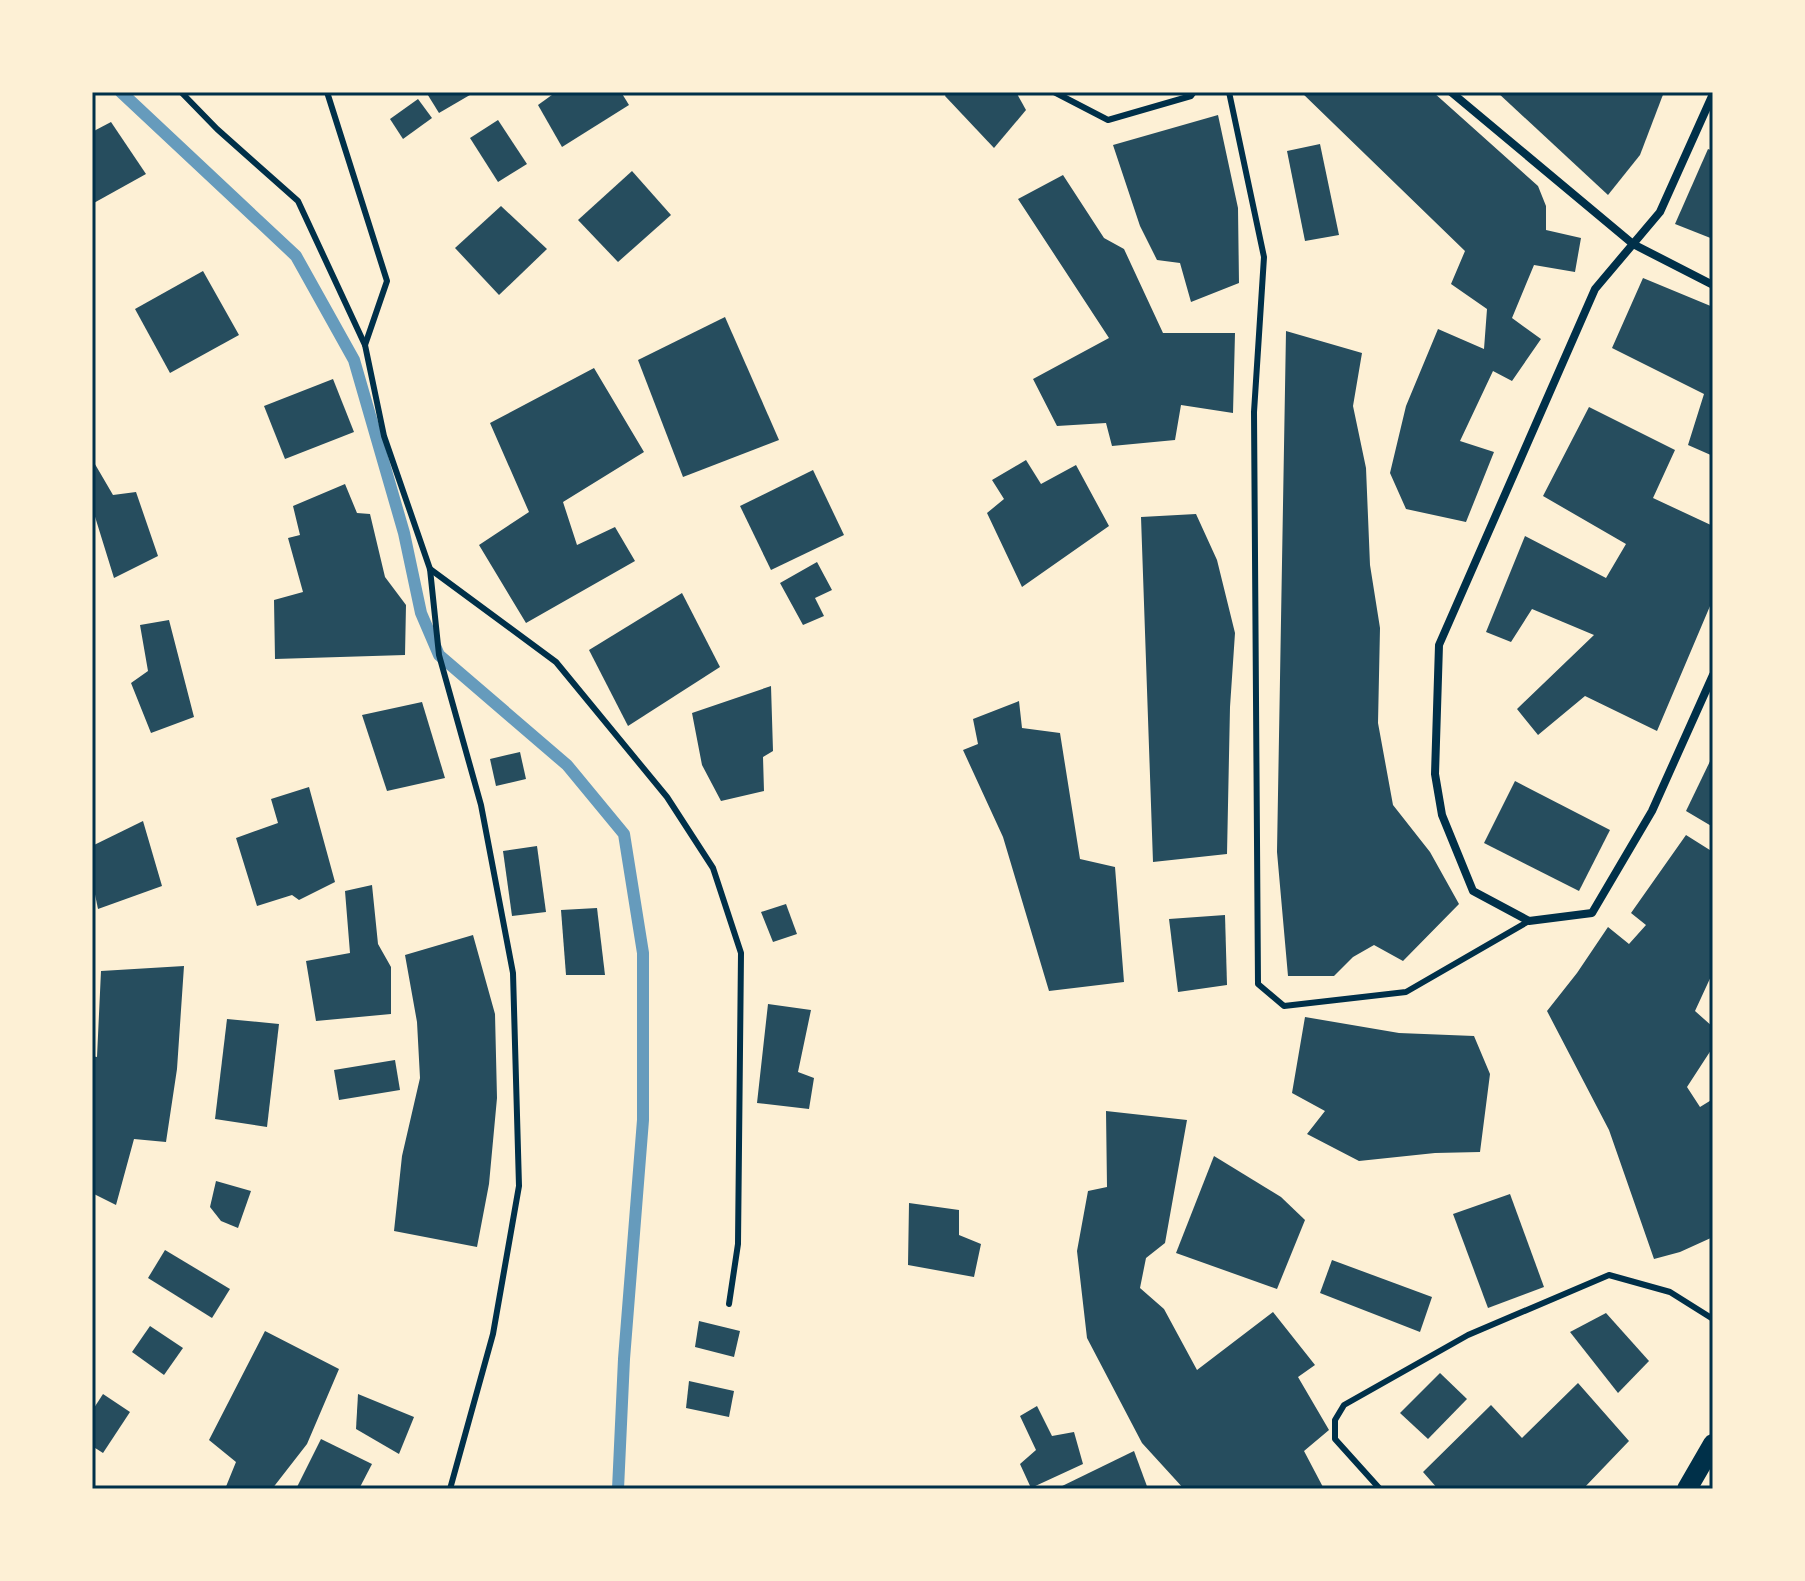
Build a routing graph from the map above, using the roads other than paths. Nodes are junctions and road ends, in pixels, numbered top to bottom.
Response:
1 (181, 92) edge
2 (327, 92) edge
3 (1054, 92) edge
4 (1194, 92) edge
5 (1229, 92) edge
6 (1451, 92) edge
7 (1713, 94) edge
8 (1633, 244) junction
9 (1713, 285) edge
10 (365, 345) junction
11 (430, 569) junction
12 (1713, 675) edge
13 (1529, 921) junction
14 (729, 1304) dead end
15 (1713, 1319) edge
16 (1713, 1444) edge
17 (450, 1489) edge
18 (1380, 1489) edge
19 (1687, 1489) edge

1 - 10 lane
2 - 10 lane
3 - 4 lane
5 - 13 lane
6 - 8 street
7 - 8 street
8 - 9 street
8 - 13 street
10 - 11 lane
11 - 14 lane
11 - 17 lane
12 - 13 street
15 - 18 lane
16 - 19 main road

